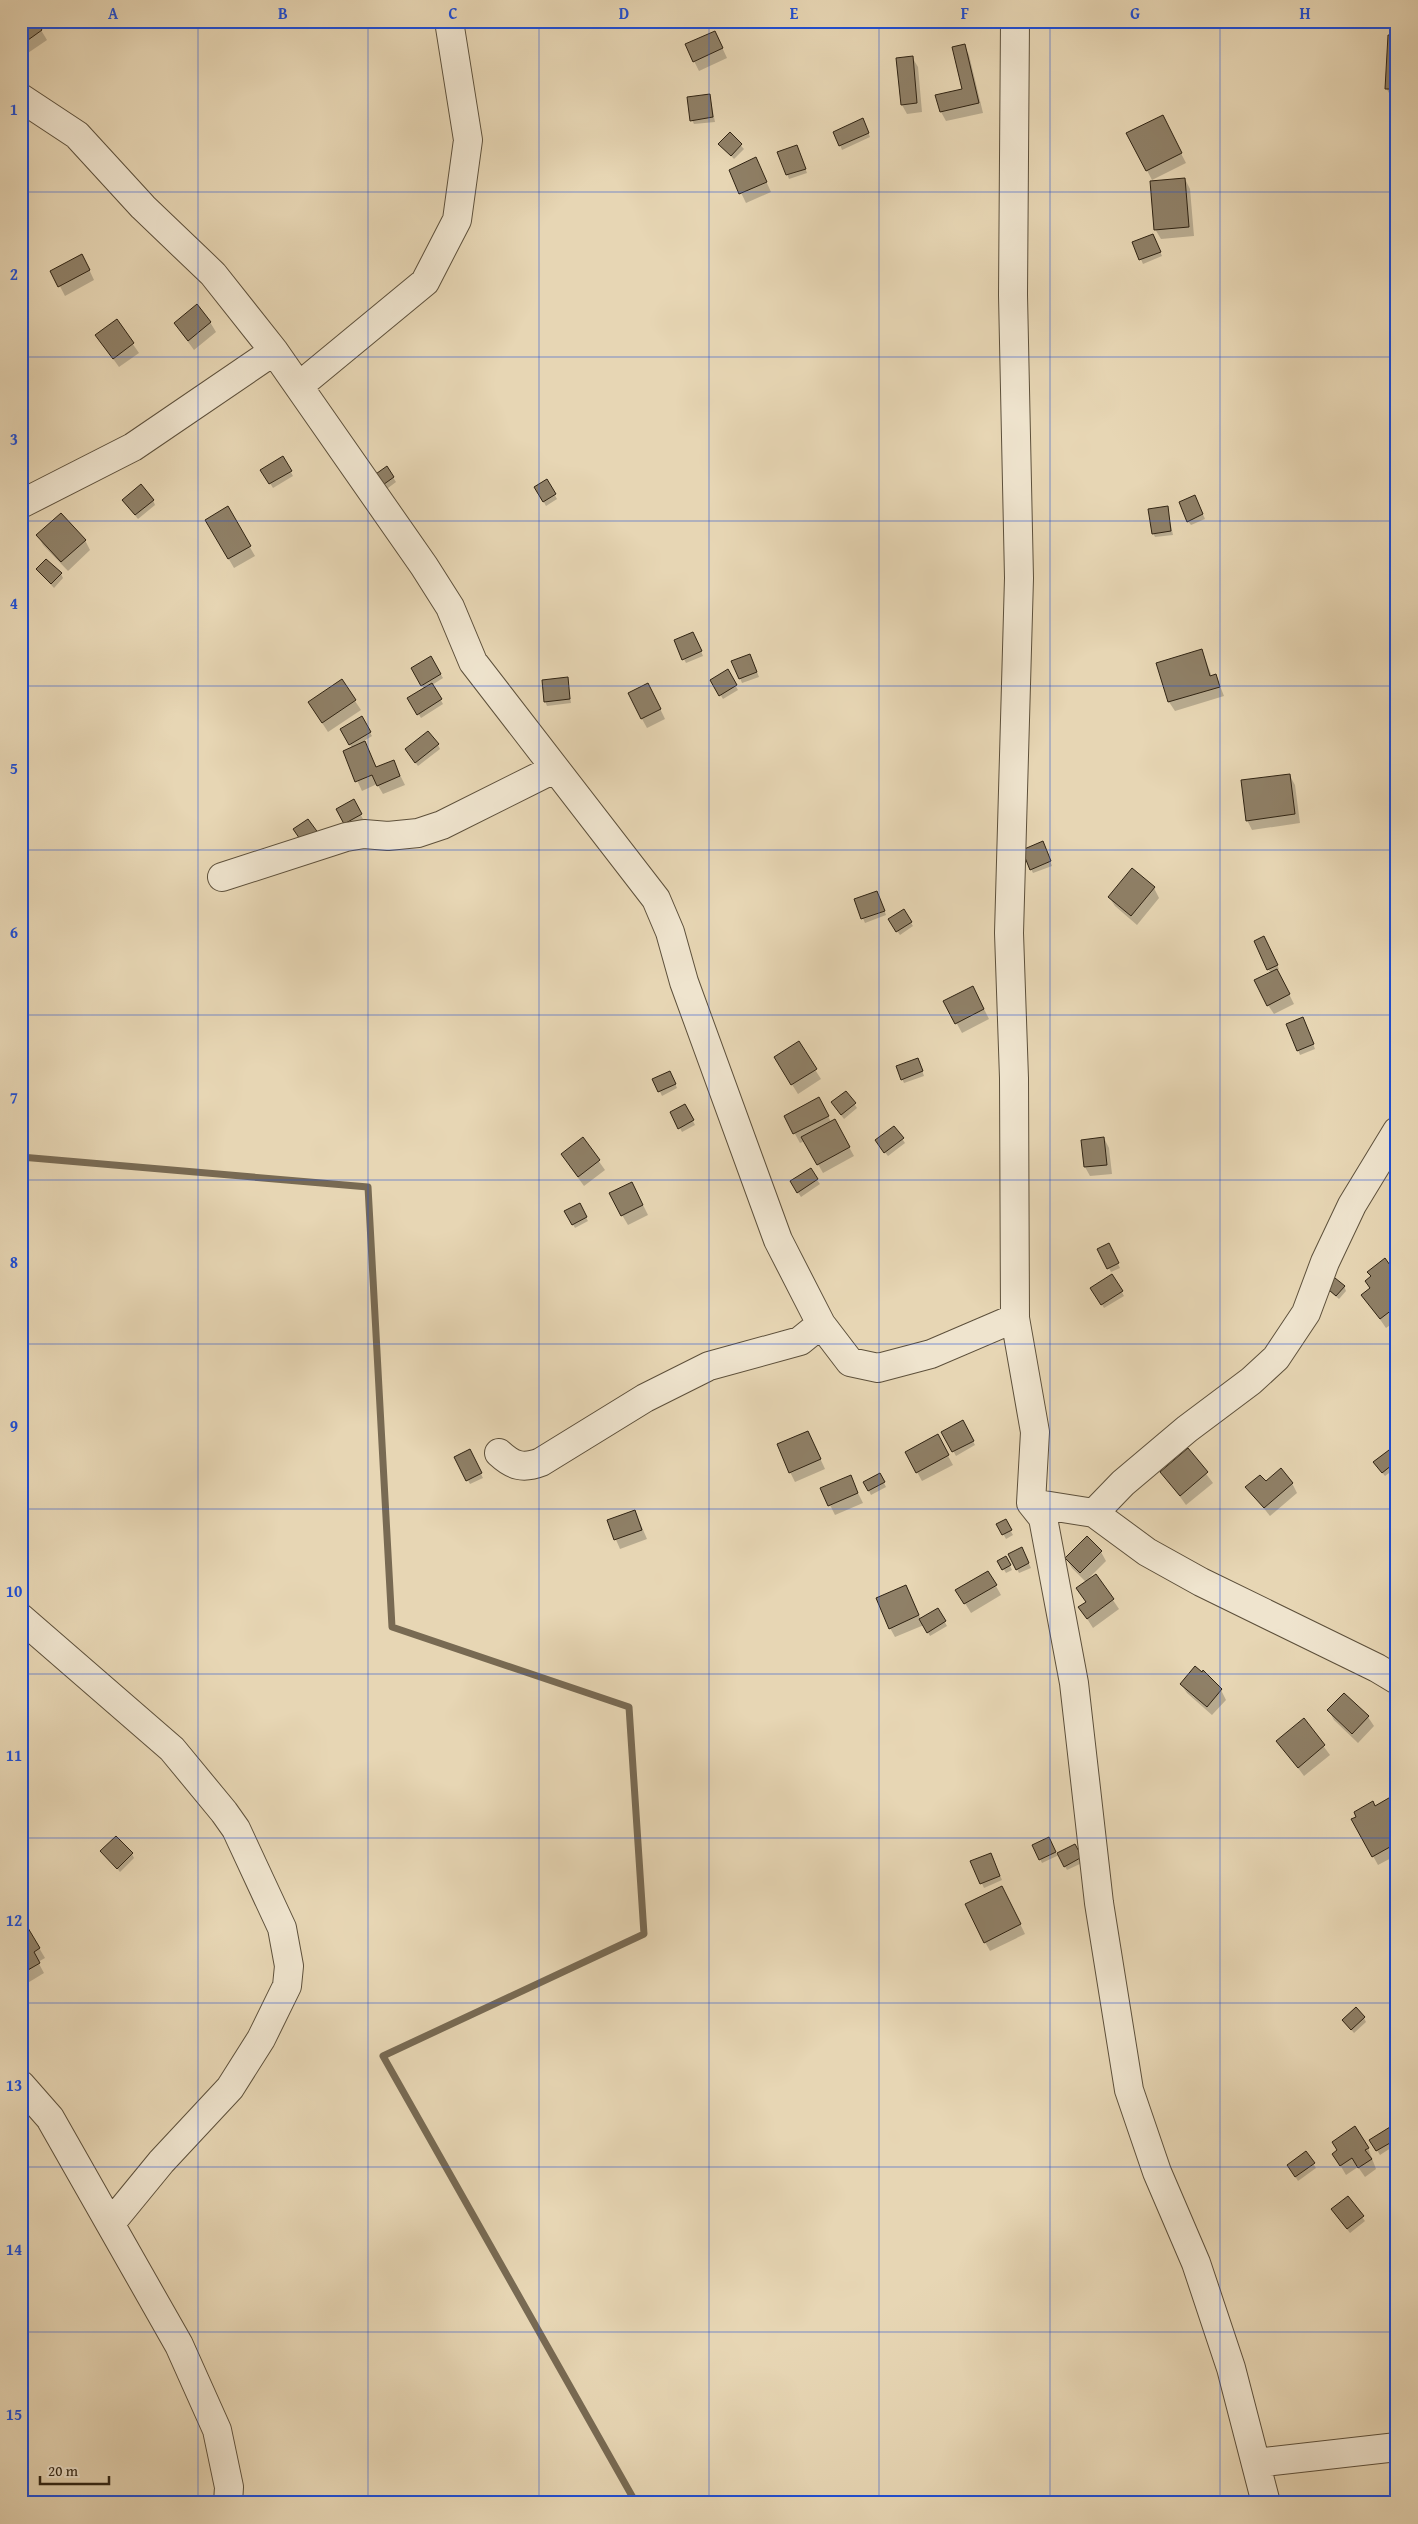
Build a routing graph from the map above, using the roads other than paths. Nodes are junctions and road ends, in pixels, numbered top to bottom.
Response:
1 (449, 21) edge
2 (1015, 21) edge
3 (21, 98) edge
4 (274, 351) junction
5 (299, 386) junction
6 (21, 504) edge
7 (554, 769) junction
8 (222, 877) dead end
9 (1397, 1131) edge
10 (1015, 1318) junction
11 (821, 1324) junction
12 (499, 1453) dead end
13 (1031, 1503) junction
14 (1094, 1513) junction
15 (21, 1618) edge
16 (1397, 1680) edge
17 (21, 2084) edge
18 (110, 2223) junction
19 (1397, 2447) edge
20 (1256, 2463) junction
21 (228, 2503) edge
22 (1266, 2503) edge

1 - 5 street
2 - 10 street
3 - 4 street
4 - 5 street
4 - 6 street
5 - 7 street
7 - 8 street
7 - 11 street
9 - 14 street
10 - 11 street
10 - 13 street
11 - 12 street
13 - 14 street
13 - 20 street
14 - 16 street
15 - 18 street
17 - 18 street
18 - 21 street
19 - 20 street
20 - 22 street

